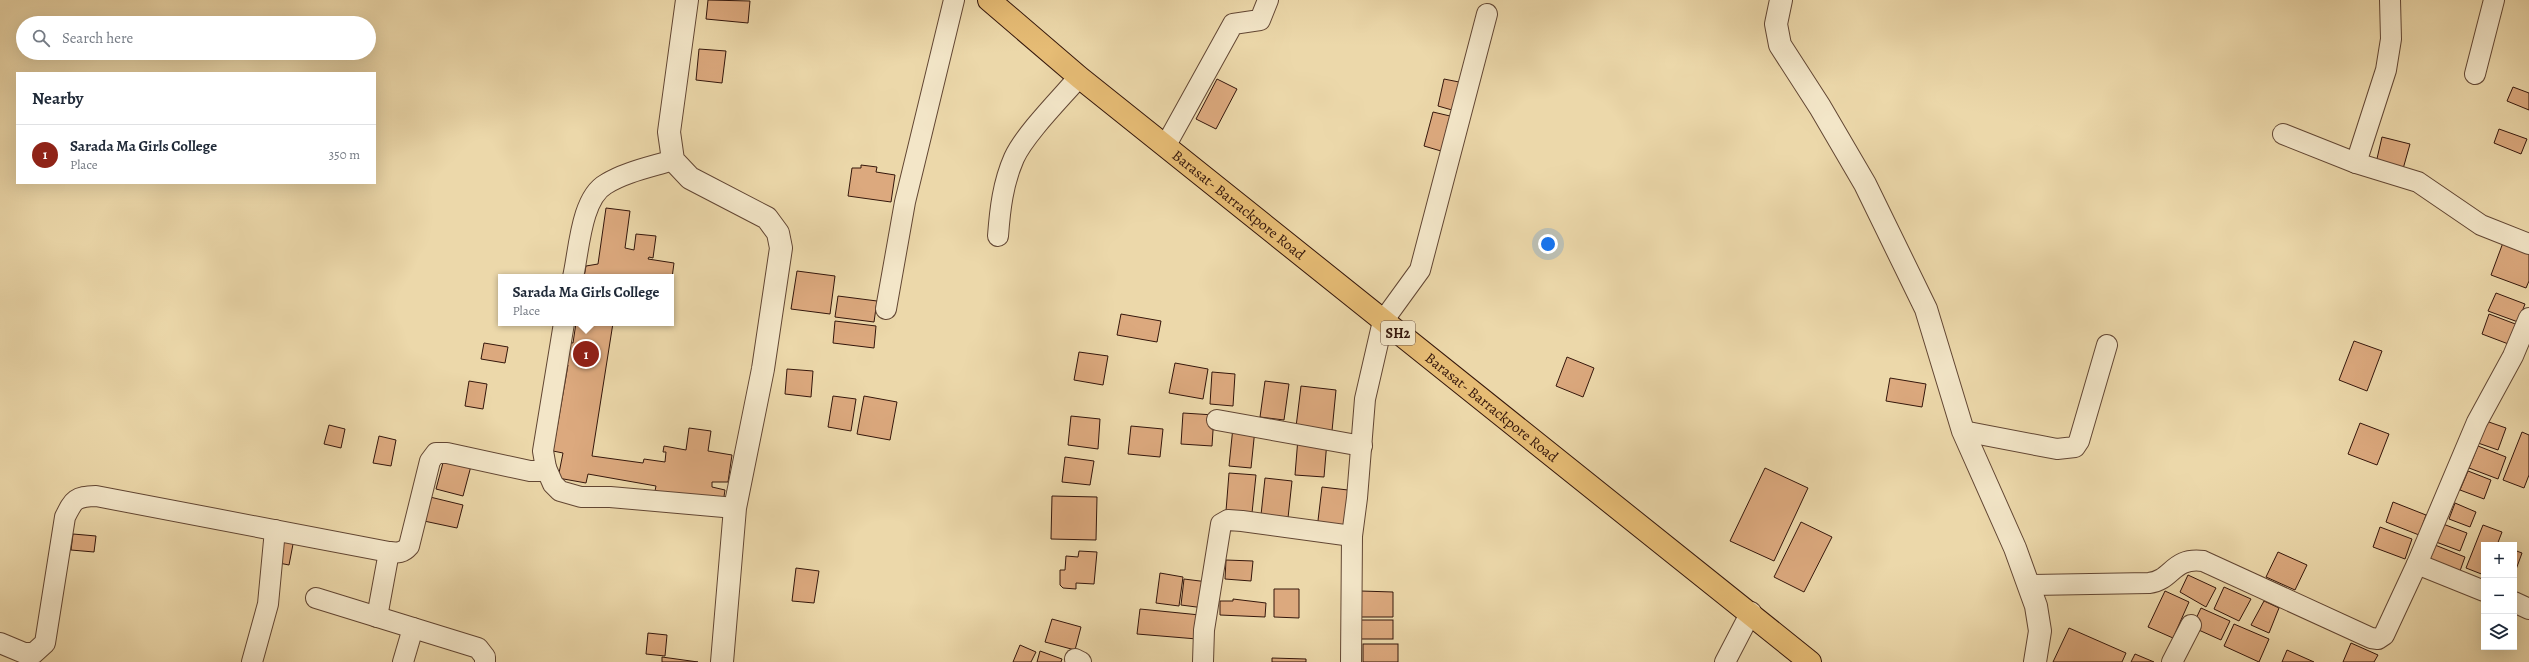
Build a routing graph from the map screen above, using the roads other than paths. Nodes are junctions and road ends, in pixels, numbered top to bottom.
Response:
1 (687, 0) edge
2 (954, 0) edge
3 (989, 0) edge
4 (1268, 0) edge
5 (1781, 0) edge
6 (2390, 0) edge
7 (2494, 0) edge
8 (1487, 14) dead end
9 (2475, 74) dead end
10 (1079, 77) junction
11 (2283, 134) dead end
12 (1166, 145) junction
13 (673, 160) junction
14 (2356, 163) junction
15 (998, 236) dead end
16 (2529, 244) edge
17 (574, 274) edge
18 (886, 309) dead end
19 (2529, 318) edge
20 (1383, 321) junction
21 (564, 326) edge
22 (2107, 345) dead end
23 (1217, 420) dead end
24 (1963, 431) junction
25 (1362, 446) junction
26 (546, 468) junction
27 (735, 508) junction
28 (275, 530) junction
29 (1352, 536) junction
30 (389, 552) junction
31 (2417, 564) junction
32 (2028, 585) junction
33 (2481, 590) edge
34 (316, 598) dead end
35 (2517, 603) edge
36 (2529, 609) edge
37 (1751, 612) junction
38 (377, 617) junction
39 (2191, 625) dead end
40 (413, 628) junction
41 (0, 643) edge
42 (45, 656) edge
43 (252, 662) edge
44 (403, 662) edge
45 (485, 662) edge
46 (722, 662) edge
47 (1203, 662) edge
48 (1351, 662) edge
49 (1725, 662) edge
50 (1810, 662) edge
51 (2035, 662) edge
52 (2172, 662) edge

1 - 13 street
2 - 18 street
3 - 10 main road, Barasat- Barrackpore Road / SH2
4 - 12 street
5 - 24 street
6 - 14 street
7 - 9 street
8 - 20 street
10 - 12 main road, Barasat- Barrackpore Road / SH2
10 - 15 street
11 - 14 street
12 - 20 main road, Barasat- Barrackpore Road / SH2
13 - 17 street
13 - 27 street
14 - 16 street
19 - 31 street
20 - 25 street
20 - 37 main road, Barasat- Barrackpore Road / SH2
21 - 26 street
22 - 24 street
23 - 25 street
24 - 32 street
25 - 29 street
26 - 27 street
26 - 30 street
27 - 46 street
28 - 30 street
28 - 42 street
28 - 43 street
29 - 47 street
29 - 48 street
30 - 38 street
31 - 32 street
31 - 33 street
32 - 51 street
34 - 38 street
35 - 36 street
37 - 49 street
37 - 50 main road, Barasat- Barrackpore Road / SH2
38 - 40 street
39 - 52 street
40 - 44 street
40 - 45 street
41 - 42 street

